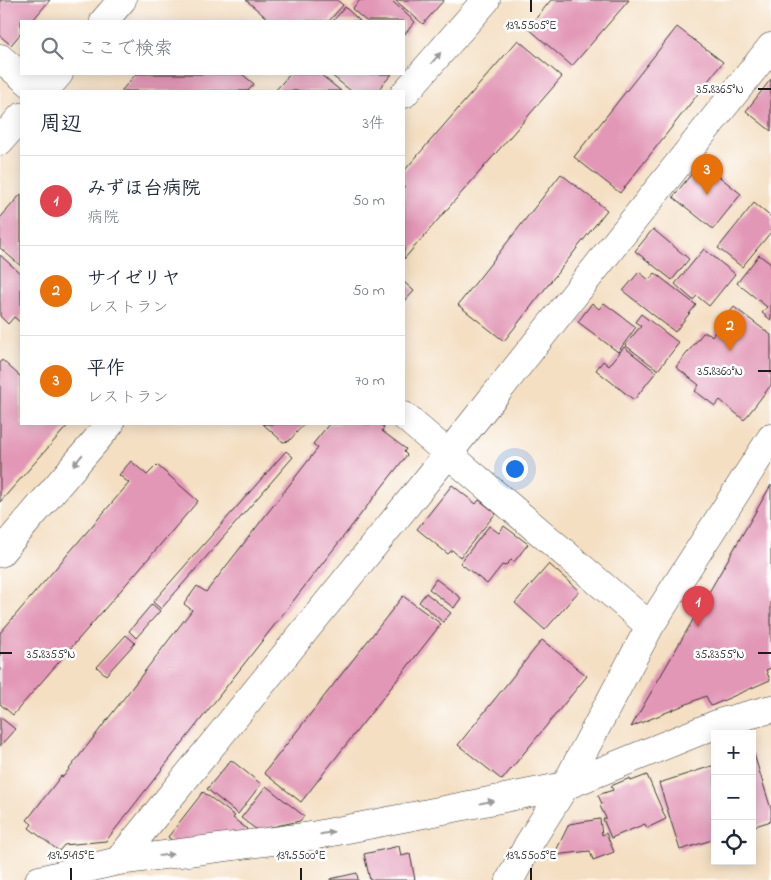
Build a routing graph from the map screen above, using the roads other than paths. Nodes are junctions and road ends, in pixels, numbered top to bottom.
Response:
1 (122, 0) edge
2 (486, 0) edge
3 (105, 20) edge
4 (771, 47) edge
5 (0, 58) edge
6 (20, 75) edge
7 (20, 75) edge
8 (58, 75) edge
9 (38, 90) edge
10 (45, 90) edge
11 (405, 93) edge
12 (20, 118) edge
13 (0, 141) edge
14 (405, 417) edge
15 (109, 425) edge
16 (771, 438) edge
17 (448, 454) junction
18 (0, 553) edge
19 (650, 626) junction
20 (771, 709) edge
21 (565, 786) junction
22 (118, 861) junction
23 (39, 880) edge
24 (510, 880) edge

1 - 3 street
11 -> 2 street
4 - 17 street
5 - 6 street
7 - 9 street
8 - 10 street
12 - 13 street
14 - 17 street
15 -> 18 street
16 - 19 street
17 - 19 street
17 - 22 street
19 - 21 street
20 - 21 street
22 -> 21 street
21 - 24 street
22 - 23 street

